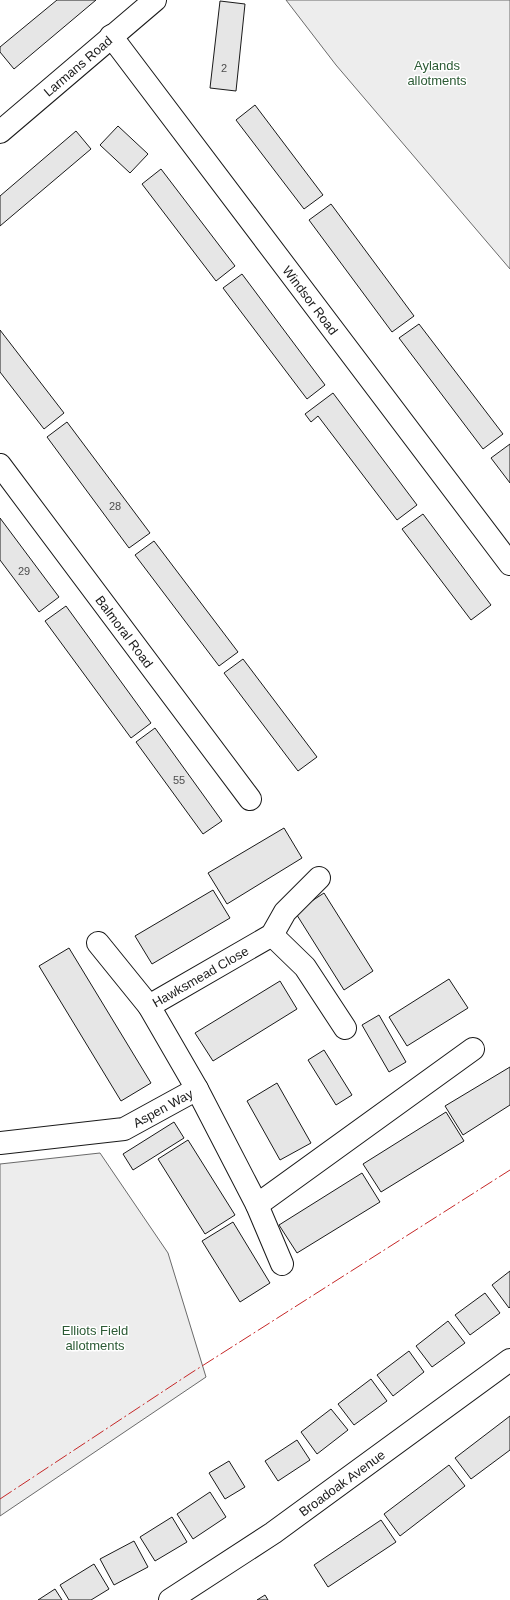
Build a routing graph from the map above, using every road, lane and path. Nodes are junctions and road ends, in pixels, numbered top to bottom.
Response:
1 (155, 0) edge
2 (111, 36) junction
3 (0, 132) edge
4 (0, 465) edge
5 (510, 564) edge
6 (250, 798) dead end
7 (319, 878) dead end
8 (272, 935) junction
9 (98, 943) dead end
10 (149, 1006) junction
11 (345, 1028) dead end
12 (473, 1049) dead end
13 (197, 1089) junction
14 (0, 1143) edge
15 (256, 1205) junction
16 (282, 1264) dead end
17 (510, 1360) edge
18 (170, 1600) edge

1 - 2 street, Larmans Road
2 - 3 street, Larmans Road
2 - 5 street, Windsor Road
4 - 6 street, Balmoral Road
7 - 8 street
8 - 10 street, Hawksmead Close
8 - 11 street
9 - 10 street
10 - 13 street, Hawksmead Close
12 - 15 street
13 - 14 street, Aspen Way
13 - 15 street, Aspen Way
15 - 16 street, Aspen Way
17 - 18 street, Broadoak Avenue

